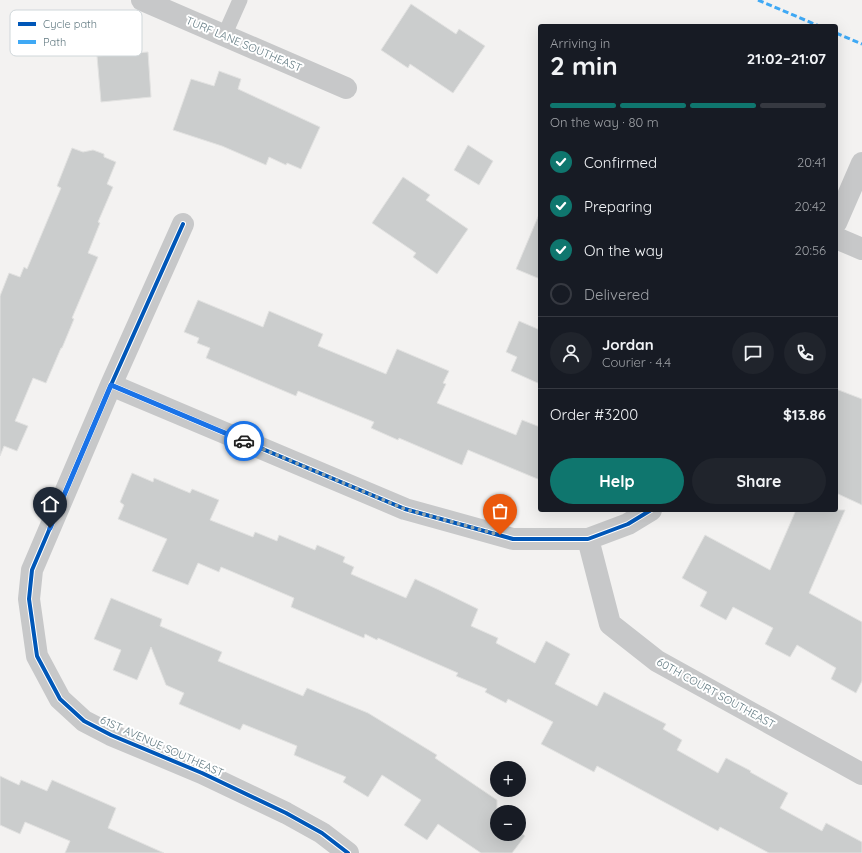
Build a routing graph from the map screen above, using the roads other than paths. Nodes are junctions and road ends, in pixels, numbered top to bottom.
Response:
1 (142, 0) edge
2 (240, 0) edge
3 (224, 36) junction
4 (346, 88) dead end
5 (862, 163) edge
6 (838, 218) edge
7 (183, 224) dead end
8 (838, 239) edge
9 (862, 249) edge
10 (111, 385) junction
11 (648, 512) edge
12 (588, 538) junction
13 (862, 774) edge
14 (348, 853) edge

1 - 3 street, TURF LANE SOUTHEAST
2 - 3 lane
3 - 4 street, TURF LANE SOUTHEAST
5 - 6 street
7 - 10 street, 61ST AVENUE SOUTHEAST
8 - 9 street
10 - 12 street
10 - 14 street, 61ST AVENUE SOUTHEAST
11 - 12 street
12 - 13 street, 60TH COURT SOUTHEAST

